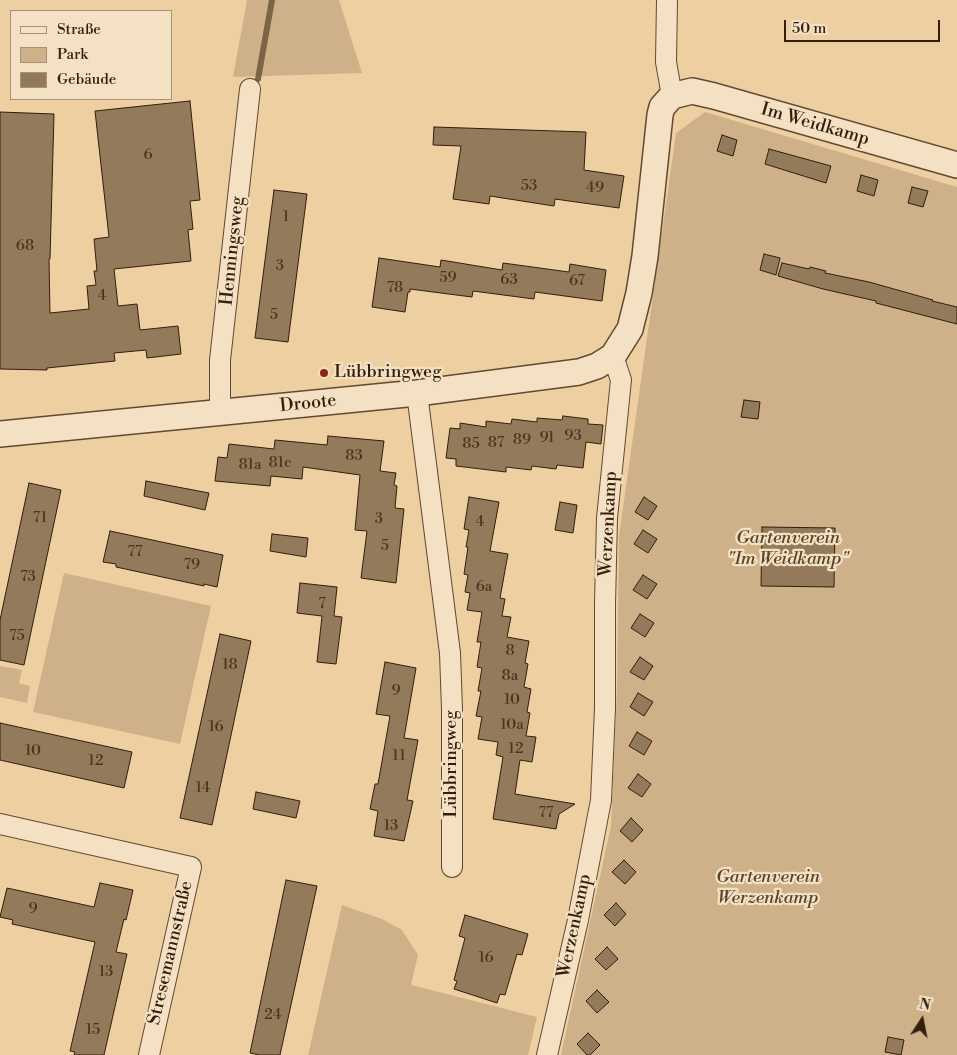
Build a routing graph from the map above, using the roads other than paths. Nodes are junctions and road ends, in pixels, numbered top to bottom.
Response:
1 (667, 0) edge
2 (250, 89) dead end
3 (672, 96) junction
4 (957, 165) edge
5 (613, 356) junction
6 (417, 393) junction
7 (220, 412) junction
8 (0, 434) edge
9 (0, 824) edge
10 (452, 867) dead end
11 (149, 1055) edge
12 (547, 1055) edge

1 - 3 street
2 - 7 street, Henningsweg
3 - 4 street, Im Weidkamp
3 - 5 street
5 - 6 street, Droote
5 - 12 street, Werzenkamp
6 - 7 street, Droote
6 - 10 street, Lübbringweg
7 - 8 street, Droote
9 - 11 street, Stresemannstraße

